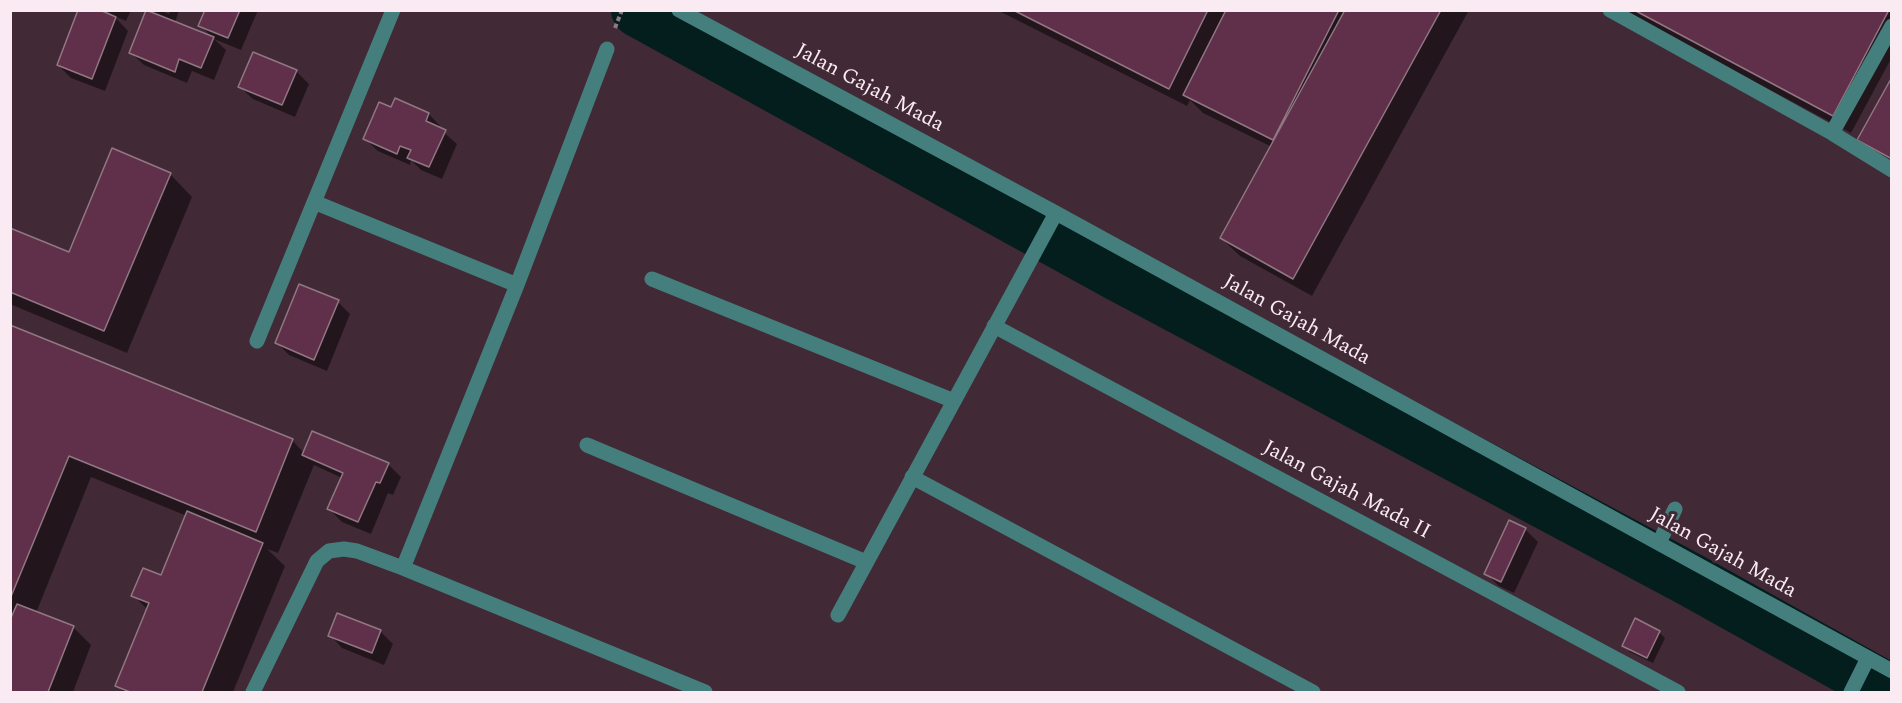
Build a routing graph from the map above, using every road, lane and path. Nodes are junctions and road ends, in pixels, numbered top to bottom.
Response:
1 (393, 10) edge
2 (622, 10) edge
3 (679, 10) edge
4 (1610, 10) edge
5 (1892, 26) edge
6 (615, 28) dead end
7 (607, 49) dead end
8 (1833, 134) junction
9 (1892, 170) edge
10 (315, 202) junction
11 (1056, 213) junction
12 (652, 279) dead end
13 (517, 285) junction
14 (994, 326) junction
15 (257, 342) dead end
16 (954, 401) junction
17 (587, 445) dead end
18 (912, 477) junction
19 (1675, 509) dead end
20 (1659, 543) junction
21 (866, 562) junction
22 (403, 568) junction
23 (838, 615) dead end
24 (1866, 661) junction
25 (1892, 670) edge
26 (1854, 686) edge
27 (253, 693) edge
28 (705, 693) edge
29 (1313, 693) edge
30 (1678, 693) edge

1 - 10 street
2 - 6 path
3 - 11 street, Jalan Gajah Mada
4 - 8 street
5 - 8 street
7 - 13 street
8 - 9 street
10 - 13 street
10 - 15 street
11 - 14 street
11 - 20 street, Jalan Gajah Mada
12 - 16 street
13 - 22 street
14 - 16 street
14 - 30 street, Jalan Gajah Mada II
16 - 18 street
17 - 21 street
18 - 21 street
18 - 29 street
19 - 20 street
20 - 24 street, Jalan Gajah Mada
21 - 23 street
22 - 27 street
22 - 28 street
24 - 25 street, Jalan Gajah Mada
24 - 26 street

